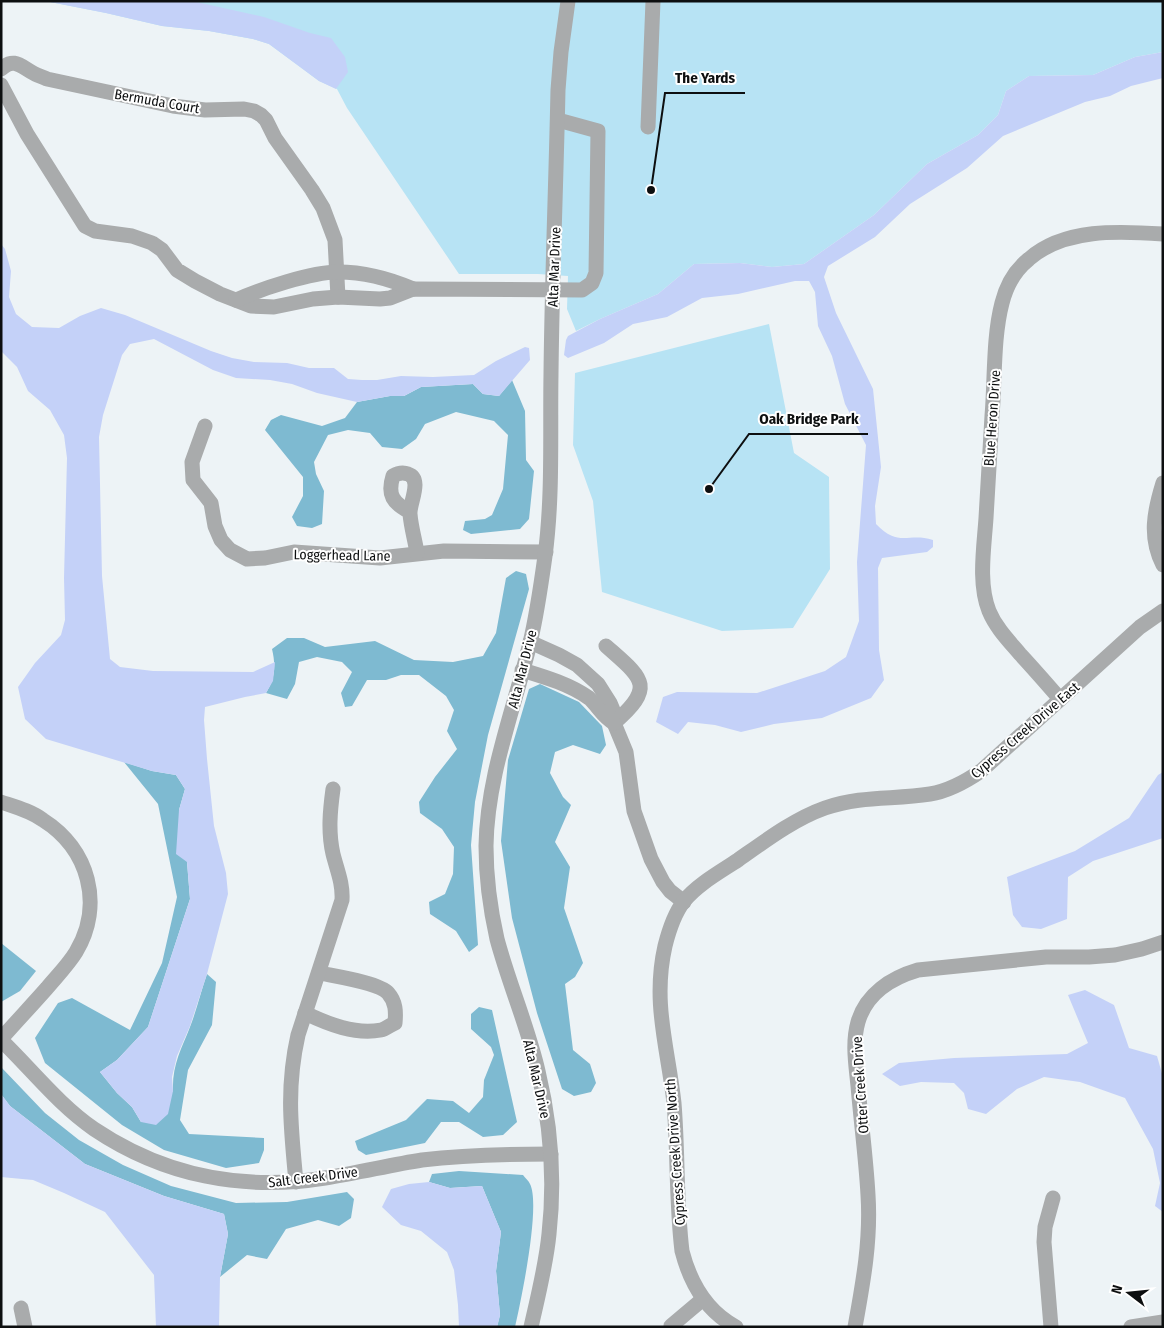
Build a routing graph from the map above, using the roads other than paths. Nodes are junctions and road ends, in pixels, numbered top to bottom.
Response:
1 (568, 1) edge
2 (653, 1) edge
3 (1, 69) edge
4 (1, 85) edge
5 (558, 120) junction
6 (648, 127) dead end
7 (1163, 234) edge
8 (337, 272) junction
9 (554, 288) junction
10 (413, 289) junction
11 (338, 297) junction
12 (236, 300) junction
13 (204, 426) dead end
14 (1163, 483) edge
15 (410, 512) dead end
16 (546, 552) junction
17 (417, 553) junction
18 (1163, 565) edge
19 (1163, 611) edge
20 (530, 642) junction
21 (606, 646) dead end
22 (522, 670) junction
23 (1060, 699) junction
24 (614, 723) junction
25 (333, 789) dead end
26 (1, 802) edge
27 (684, 902) junction
28 (1163, 942) edge
29 (320, 972) junction
30 (306, 1014) junction
31 (1, 1040) edge
32 (551, 1154) junction
33 (296, 1182) junction
34 (1053, 1198) dead end
35 (703, 1299) junction
36 (21, 1308) dead end
37 (1163, 1322) edge
38 (670, 1326) edge
39 (24, 1327) edge
40 (531, 1327) edge
41 (736, 1327) edge
42 (855, 1327) edge
43 (1051, 1327) edge
44 (1131, 1327) edge

1 - 5 street, Alta Mar Drive
2 - 6 street
3 - 8 street, Bermuda Court
4 - 12 street
5 - 9 street, Alta Mar Drive
5 - 9 street
7 - 23 street, Blue Heron Drive
8 - 10 street
8 - 11 street, Bermuda Court
8 - 12 street
9 - 10 street
9 - 16 street, Alta Mar Drive
10 - 11 street
11 - 12 street
13 - 17 street, Loggerhead Lane
14 - 18 street
15 - 17 street
16 - 17 street, Loggerhead Lane
16 - 20 street, Alta Mar Drive
19 - 23 street, Cypress Creek Drive East
20 - 22 street, Alta Mar Drive
20 - 24 street
21 - 24 street
22 - 24 street
22 - 32 street, Alta Mar Drive
23 - 27 street, Cypress Creek Drive East
24 - 27 street
25 - 29 street
26 - 31 street
27 - 35 street, Cypress Creek Drive North
28 - 42 street, Otter Creek Drive
29 - 30 street
29 - 30 street
30 - 33 street
31 - 33 street, Salt Creek Drive
32 - 33 street, Salt Creek Drive
32 - 40 street, Alta Mar Drive
34 - 43 street
35 - 38 street
35 - 41 street, Cypress Creek Drive North
36 - 39 street
37 - 44 street

